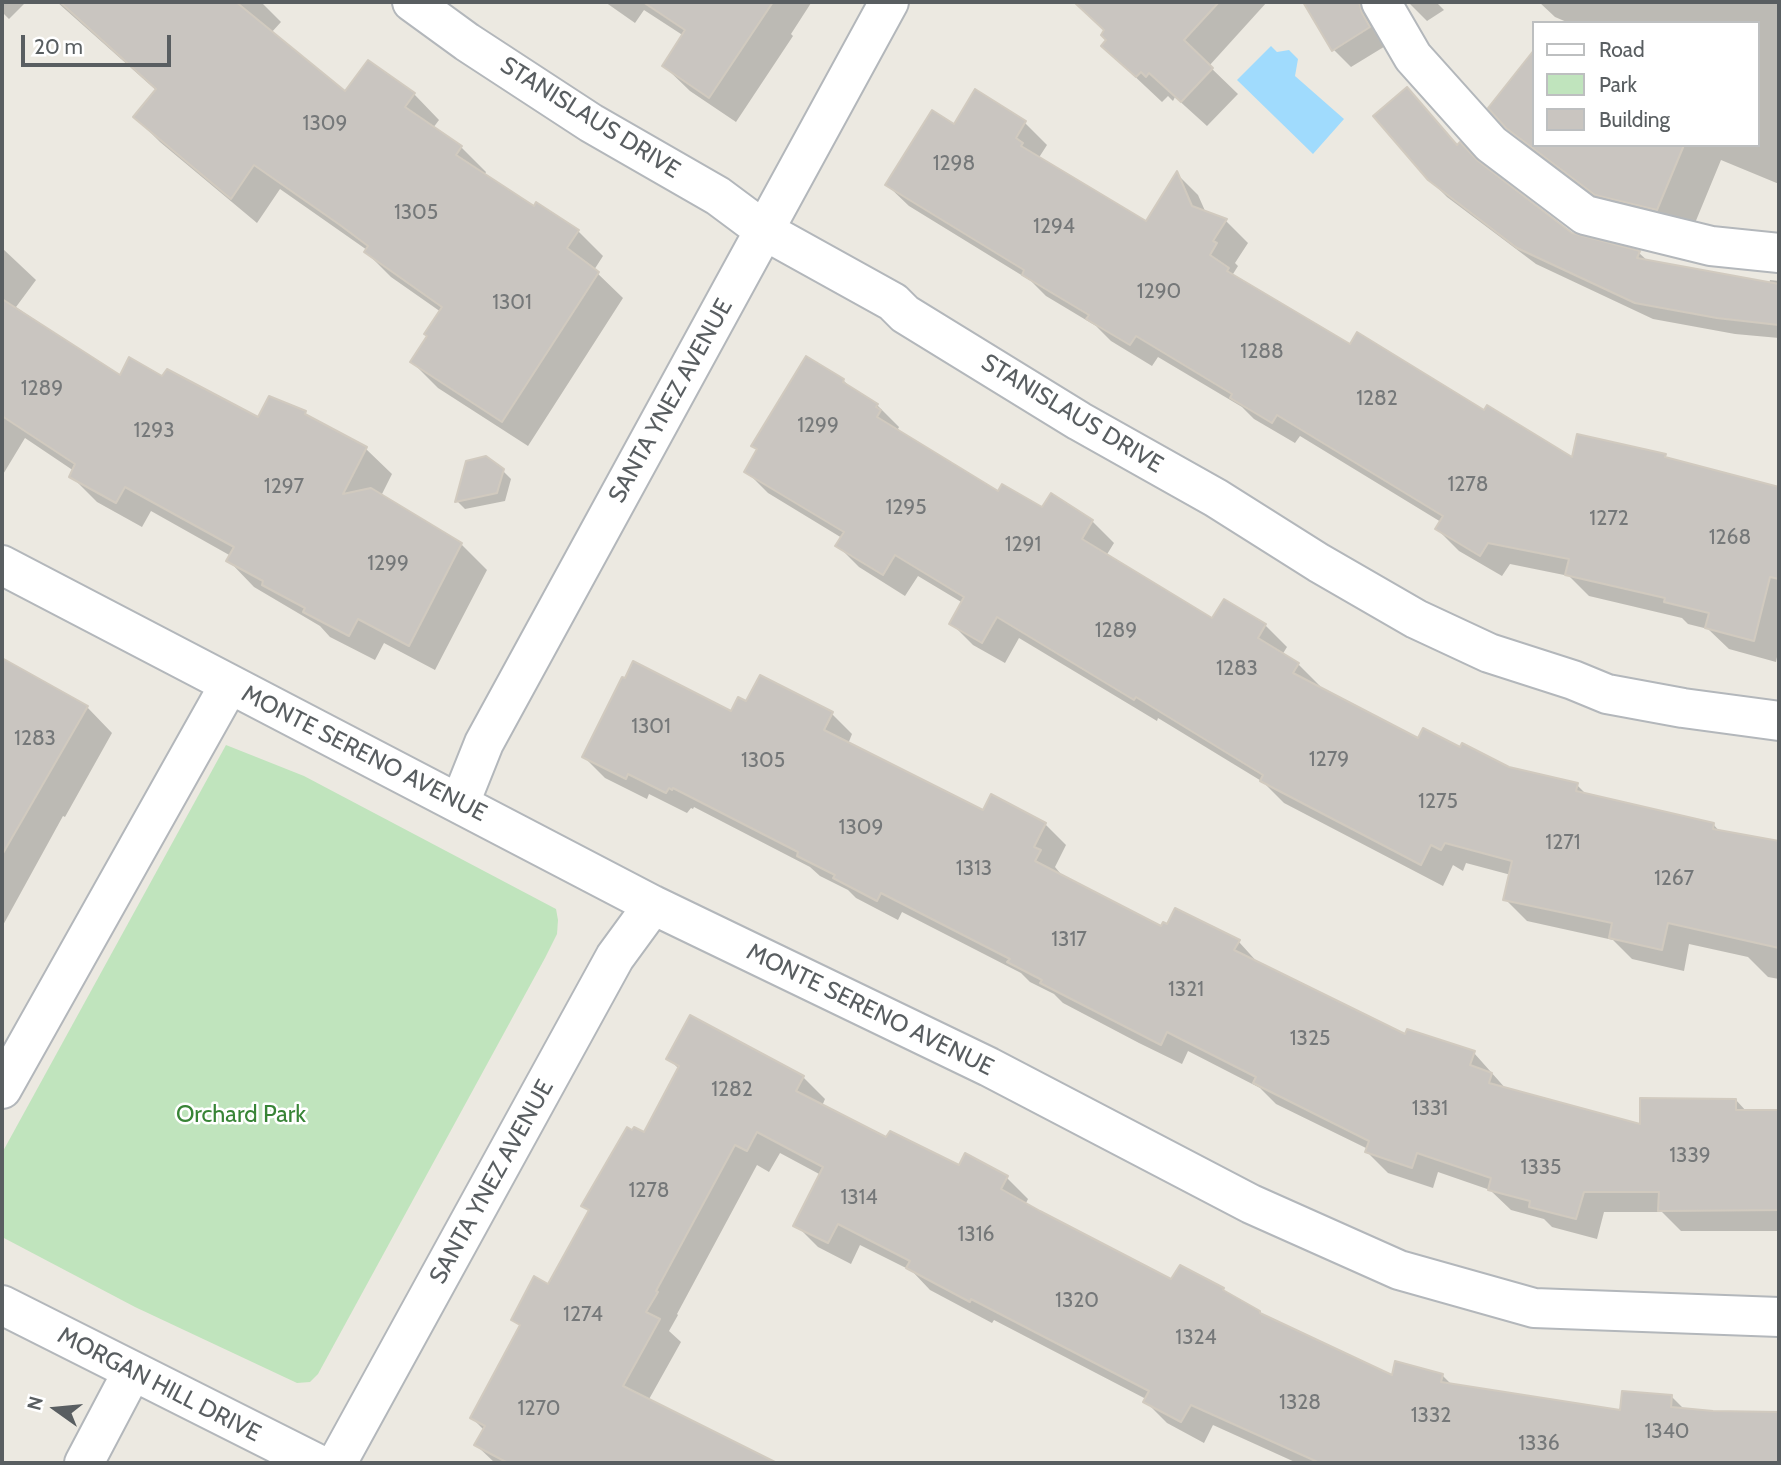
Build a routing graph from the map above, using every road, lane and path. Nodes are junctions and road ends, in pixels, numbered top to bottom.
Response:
1 (412, 2) edge
2 (889, 2) edge
3 (1381, 2) edge
4 (765, 231) junction
5 (1779, 253) edge
6 (2, 565) edge
7 (229, 685) junction
8 (1779, 721) edge
9 (460, 803) junction
10 (653, 905) junction
11 (2, 1089) edge
12 (2, 1305) edge
13 (1779, 1317) edge
14 (132, 1371) junction
15 (84, 1463) edge
16 (316, 1463) edge
17 (337, 1463) edge

1 - 4 street, STANISLAUS DRIVE
2 - 4 street, SANTA YNEZ AVENUE
3 - 5 street
4 - 8 street, STANISLAUS DRIVE
4 - 9 street, SANTA YNEZ AVENUE
6 - 7 street, MONTE SERENO AVENUE
7 - 9 street, MONTE SERENO AVENUE
7 - 11 street
9 - 10 street, MONTE SERENO AVENUE
10 - 13 street, MONTE SERENO AVENUE
10 - 17 street, SANTA YNEZ AVENUE
12 - 14 street, MORGAN HILL DRIVE
14 - 15 street
14 - 16 street, MORGAN HILL DRIVE

